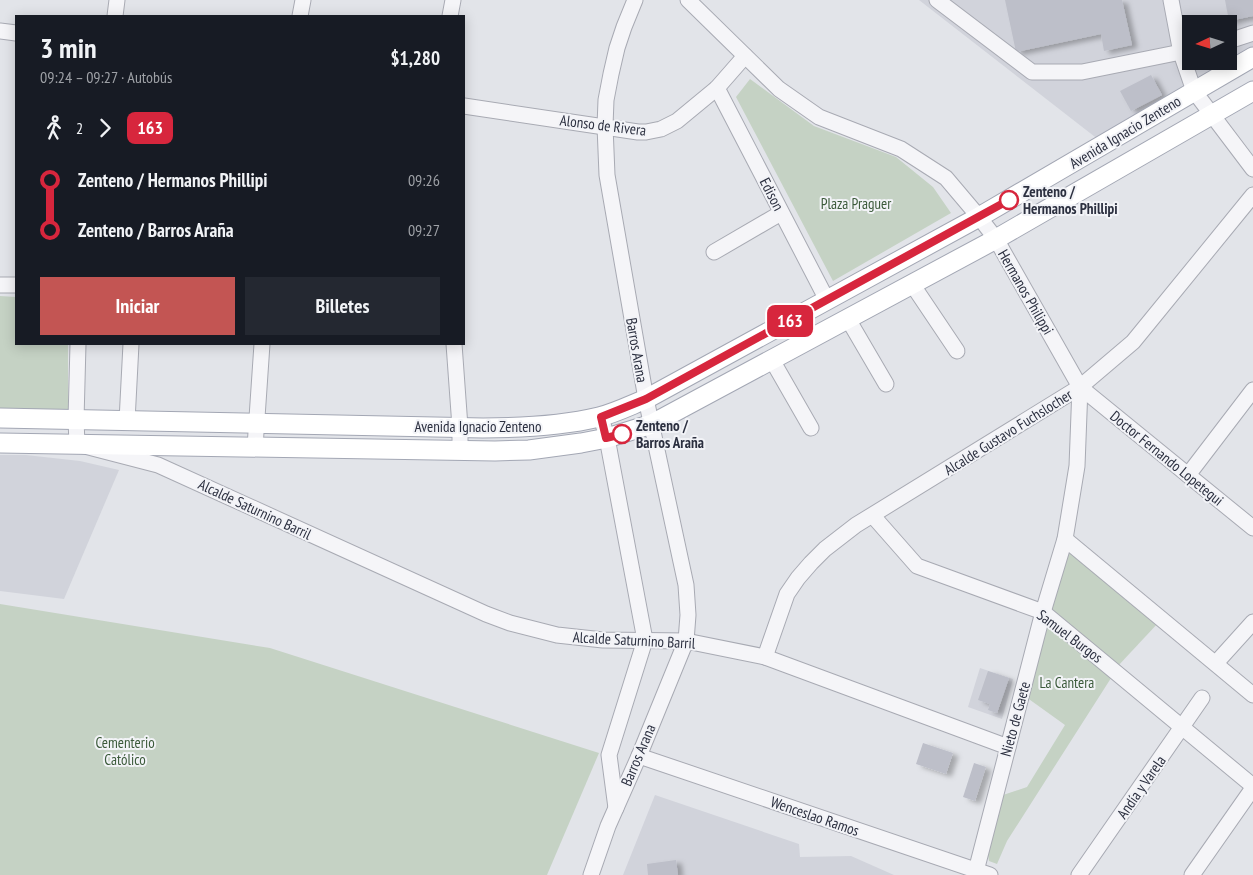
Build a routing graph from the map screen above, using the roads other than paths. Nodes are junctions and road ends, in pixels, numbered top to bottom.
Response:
1 (117, 0) edge
2 (303, 0) edge
3 (453, 0) edge
4 (634, 0) edge
5 (688, 0) edge
6 (937, 0) edge
7 (1171, 0) edge
8 (115, 15) edge
9 (300, 15) edge
10 (450, 15) edge
11 (0, 31) edge
12 (15, 33) edge
13 (1253, 33) edge
14 (1182, 37) edge
15 (1238, 38) edge
16 (1182, 52) edge
17 (745, 56) junction
18 (1253, 57) edge
19 (1190, 70) edge
20 (717, 88) junction
21 (1253, 91) edge
22 (1194, 92) junction
23 (465, 106) edge
24 (1212, 114) junction
25 (604, 126) junction
26 (1124, 133) junction
27 (1139, 157) junction
28 (1253, 169) edge
29 (1253, 196) edge
30 (781, 213) junction
31 (979, 217) junction
32 (996, 239) junction
33 (714, 252) dead end
34 (912, 284) junction
35 (0, 285) edge
36 (15, 286) edge
37 (827, 300) junction
38 (848, 319) junction
39 (78, 345) edge
40 (131, 345) edge
41 (262, 345) edge
42 (454, 345) edge
43 (957, 351) dead end
44 (772, 360) junction
45 (886, 384) dead end
46 (1080, 388) junction
47 (1253, 390) edge
48 (646, 399) junction
49 (601, 417) junction
50 (0, 418) edge
51 (76, 420) junction
52 (127, 421) junction
53 (256, 423) junction
54 (652, 424) junction
55 (460, 427) junction
56 (811, 428) dead end
57 (606, 438) junction
58 (0, 443) edge
59 (77, 444) junction
60 (170, 446) junction
61 (255, 448) junction
62 (460, 451) junction
63 (158, 465) junction
64 (1188, 475) junction
65 (873, 516) junction
66 (1253, 528) edge
67 (1066, 539) junction
68 (1043, 612) junction
69 (1253, 622) edge
70 (645, 640) junction
71 (686, 641) junction
72 (765, 657) junction
73 (1216, 664) junction
74 (1253, 695) edge
75 (1202, 698) dead end
76 (1182, 727) junction
77 (1008, 746) junction
78 (639, 756) junction
79 (1253, 787) edge
80 (616, 808) junction
81 (983, 873) edge
82 (591, 875) edge
83 (1079, 875) edge
84 (1192, 875) edge

1 - 8 street
2 - 9 street
3 - 10 street
4 - 25 street, Barros Arana
5 - 17 street, Hermanos Philippi
6 - 16 street
7 - 14 street
11 - 12 street
13 - 15 street
17 - 20 street, Alonso de Rivera
17 - 31 street, Hermanos Philippi
18 - 22 main road, Avenida Ignacio Zenteno
19 - 22 street
20 - 25 street, Alonso de Rivera
20 - 30 street, Edison
21 - 24 main road, Avenida Ignacio Zenteno
22 - 24 street
22 - 26 main road, Avenida Ignacio Zenteno
23 - 25 street, Alonso de Rivera
24 - 27 main road, Avenida Ignacio Zenteno
24 - 28 street
25 - 48 street, Barros Arana
26 - 27 main road
26 - 31 main road, Avenida Ignacio Zenteno
27 - 32 main road, Avenida Ignacio Zenteno
29 - 46 street, Alcalde Gustavo Fuchslocher
30 - 33 street
30 - 37 street, Edison
31 - 32 street, Hermanos Philippi
31 - 37 main road, Avenida Ignacio Zenteno
32 - 34 main road, Avenida Ignacio Zenteno
32 - 46 street, Hermanos Philippi
34 - 38 main road, Avenida Ignacio Zenteno
34 - 43 street
35 - 36 street
37 - 48 main road, Avenida Ignacio Zenteno
38 - 44 main road, Avenida Ignacio Zenteno
38 - 45 street
39 - 51 street
40 - 52 street
41 - 53 street
42 - 55 street
44 - 54 main road, Avenida Ignacio Zenteno
44 - 56 street
46 - 64 street, Doctor Fernando Lopetegui
46 - 65 street, Alcalde Gustavo Fuchslocher
46 - 67 street
47 - 64 street
48 - 49 main road, Avenida Ignacio Zenteno
48 - 54 street, Barros Arana
49 - 55 main road, Avenida Ignacio Zenteno
49 - 57 street, Barros Arana
50 - 51 main road, Avenida Ignacio Zenteno
51 - 52 main road, Avenida Ignacio Zenteno
51 - 59 street
52 - 53 main road, Avenida Ignacio Zenteno
53 - 55 main road, Avenida Ignacio Zenteno
53 - 61 street
54 - 57 main road, Avenida Ignacio Zenteno
54 - 71 street, Barros Arana
55 - 62 street
57 - 62 main road, Avenida Ignacio Zenteno
57 - 70 street, Barros Arana
58 - 59 main road, Avenida Ignacio Zenteno
59 - 60 main road, Avenida Ignacio Zenteno
59 - 63 street, Alcalde Saturnino Barril
60 - 61 main road, Avenida Ignacio Zenteno
60 - 63 street
61 - 62 main road, Avenida Ignacio Zenteno
63 - 70 street, Alcalde Saturnino Barril
64 - 66 street, Doctor Fernando Lopetegui
65 - 68 street, Samuel Burgos
65 - 72 street, Alcalde Gustavo Fuchslocher
67 - 68 street, Nieto de Gaete
67 - 73 street
68 - 76 street, Samuel Burgos
68 - 77 street, Nieto de Gaete
69 - 73 street
70 - 71 street, Alcalde Saturnino Barril
70 - 80 street, Barros Arana
71 - 72 street, Alcalde Saturnino Barril
71 - 78 street, Barros Arana
72 - 77 street, Alcalde Saturnino Barril
73 - 74 street
75 - 76 street, Andía y Varela
76 - 79 street, Samuel Burgos
76 - 83 street, Andía y Varela
77 - 81 street, Nieto de Gaete
78 - 80 street, Barros Arana
78 - 81 street, Wenceslao Ramos
79 - 84 street
80 - 82 street, Barros Arana

